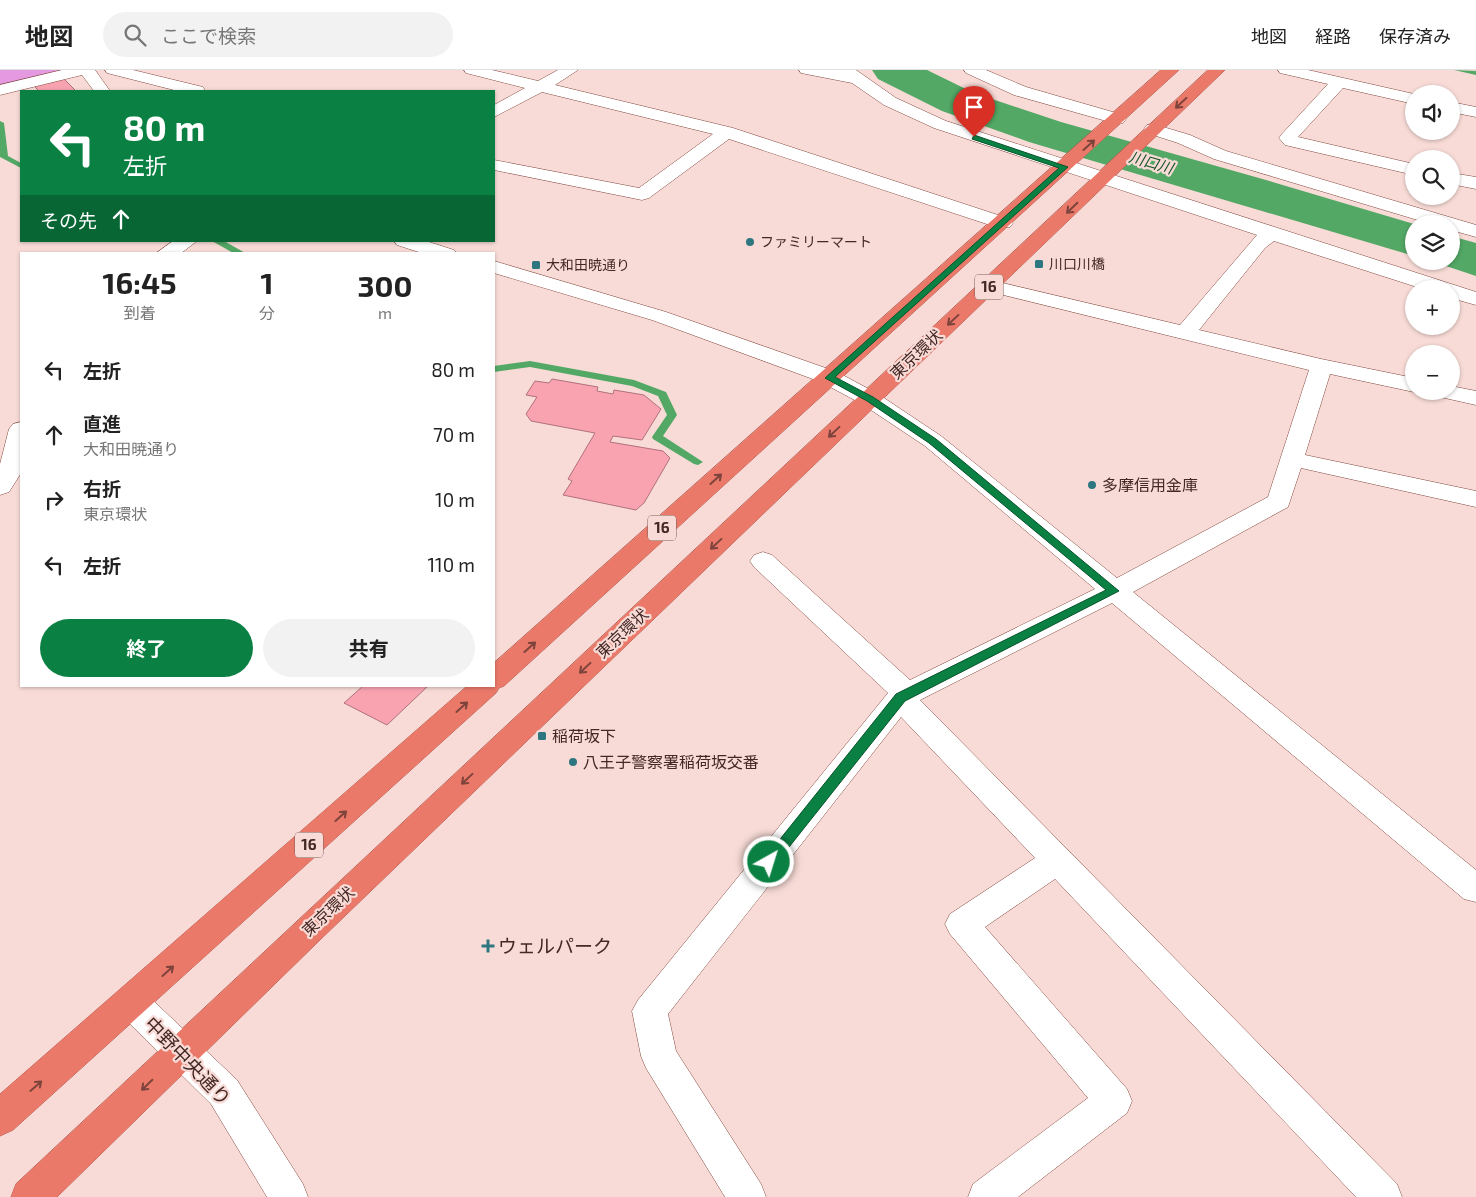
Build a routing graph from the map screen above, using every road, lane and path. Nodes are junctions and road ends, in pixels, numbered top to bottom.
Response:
1 (82, 70) edge
2 (87, 70) edge
3 (113, 70) edge
4 (472, 70) edge
5 (570, 70) edge
6 (807, 70) edge
7 (1171, 70) edge
8 (1217, 70) edge
9 (1286, 70) edge
10 (978, 71) edge
11 (850, 74) edge
12 (1338, 82) junction
13 (540, 88) junction
14 (0, 90) edge
15 (101, 90) edge
16 (193, 90) edge
17 (1405, 97) edge
18 (1460, 109) edge
19 (495, 111) edge
20 (1476, 112) edge
21 (1112, 124) junction
22 (727, 132) junction
23 (1149, 134) junction
24 (495, 165) edge
25 (1067, 165) junction
26 (1405, 168) edge
27 (1104, 177) junction
28 (1460, 180) edge
29 (1476, 183) edge
30 (1003, 224) junction
31 (1476, 231) edge
32 (1270, 234) junction
33 (185, 242) edge
34 (407, 242) edge
35 (168, 252) edge
36 (440, 252) edge
37 (495, 267) edge
38 (1416, 280) edge
39 (990, 286) junction
40 (1460, 294) edge
41 (1476, 299) edge
42 (1184, 334) junction
43 (1321, 366) junction
44 (829, 378) junction
45 (1405, 383) edge
46 (1460, 394) edge
47 (1476, 398) edge
48 (870, 399) junction
49 (20, 433) edge
50 (1292, 459) junction
51 (0, 487) edge
52 (1476, 499) edge
53 (763, 561) dead end
54 (1114, 591) junction
55 (495, 678) edge
56 (485, 687) edge
57 (904, 696) junction
58 (1058, 860) junction
59 (1476, 889) edge
60 (132, 1004) junction
61 (182, 1052) junction
62 (0, 1118) edge
63 (30, 1197) edge
64 (289, 1197) edge
65 (747, 1197) edge
66 (987, 1197) edge
67 (1383, 1197) edge

1 - 14 street
2 - 15 street
3 - 16 street
4 - 13 street
5 - 13 street
6 - 11 street
7 - 21 highway, 16
8 -> 23 highway, 東京環状 / 16
9 - 12 street
10 - 21 street
11 - 25 street
12 - 17 street
12 - 26 street
13 - 19 street
13 - 22 street
18 - 20 street
25 -> 21 highway, 16
22 - 24 street
22 - 30 street
23 - 27 highway, 東京環状 / 16
23 - 31 street
25 - 27 street
25 - 30 highway, 16
27 - 32 street
27 -> 39 highway, 東京環状 / 16
28 - 29 street
30 - 44 highway, 16
32 - 38 street
32 - 42 street
33 - 35 street
34 - 36 street
37 - 44 street
39 - 42 street
39 -> 48 highway, 東京環状 / 16
40 - 41 street
42 - 43 street
43 - 45 street
43 - 50 street
44 - 48 street
55 -> 44 highway, 16
46 - 47 street
48 - 54 street
48 -> 61 highway, 東京環状 / 16
49 - 51 street
50 - 52 street
50 - 54 street
53 - 57 street
54 - 57 street
54 - 59 street
60 -> 56 highway, 16
57 - 58 street
57 - 65 street
58 - 66 street
58 - 67 street
60 - 61 street, 中野中央通り
62 -> 60 highway, 16
61 -> 63 highway, 東京環状 / 16
61 - 64 street, 中野中央通り

